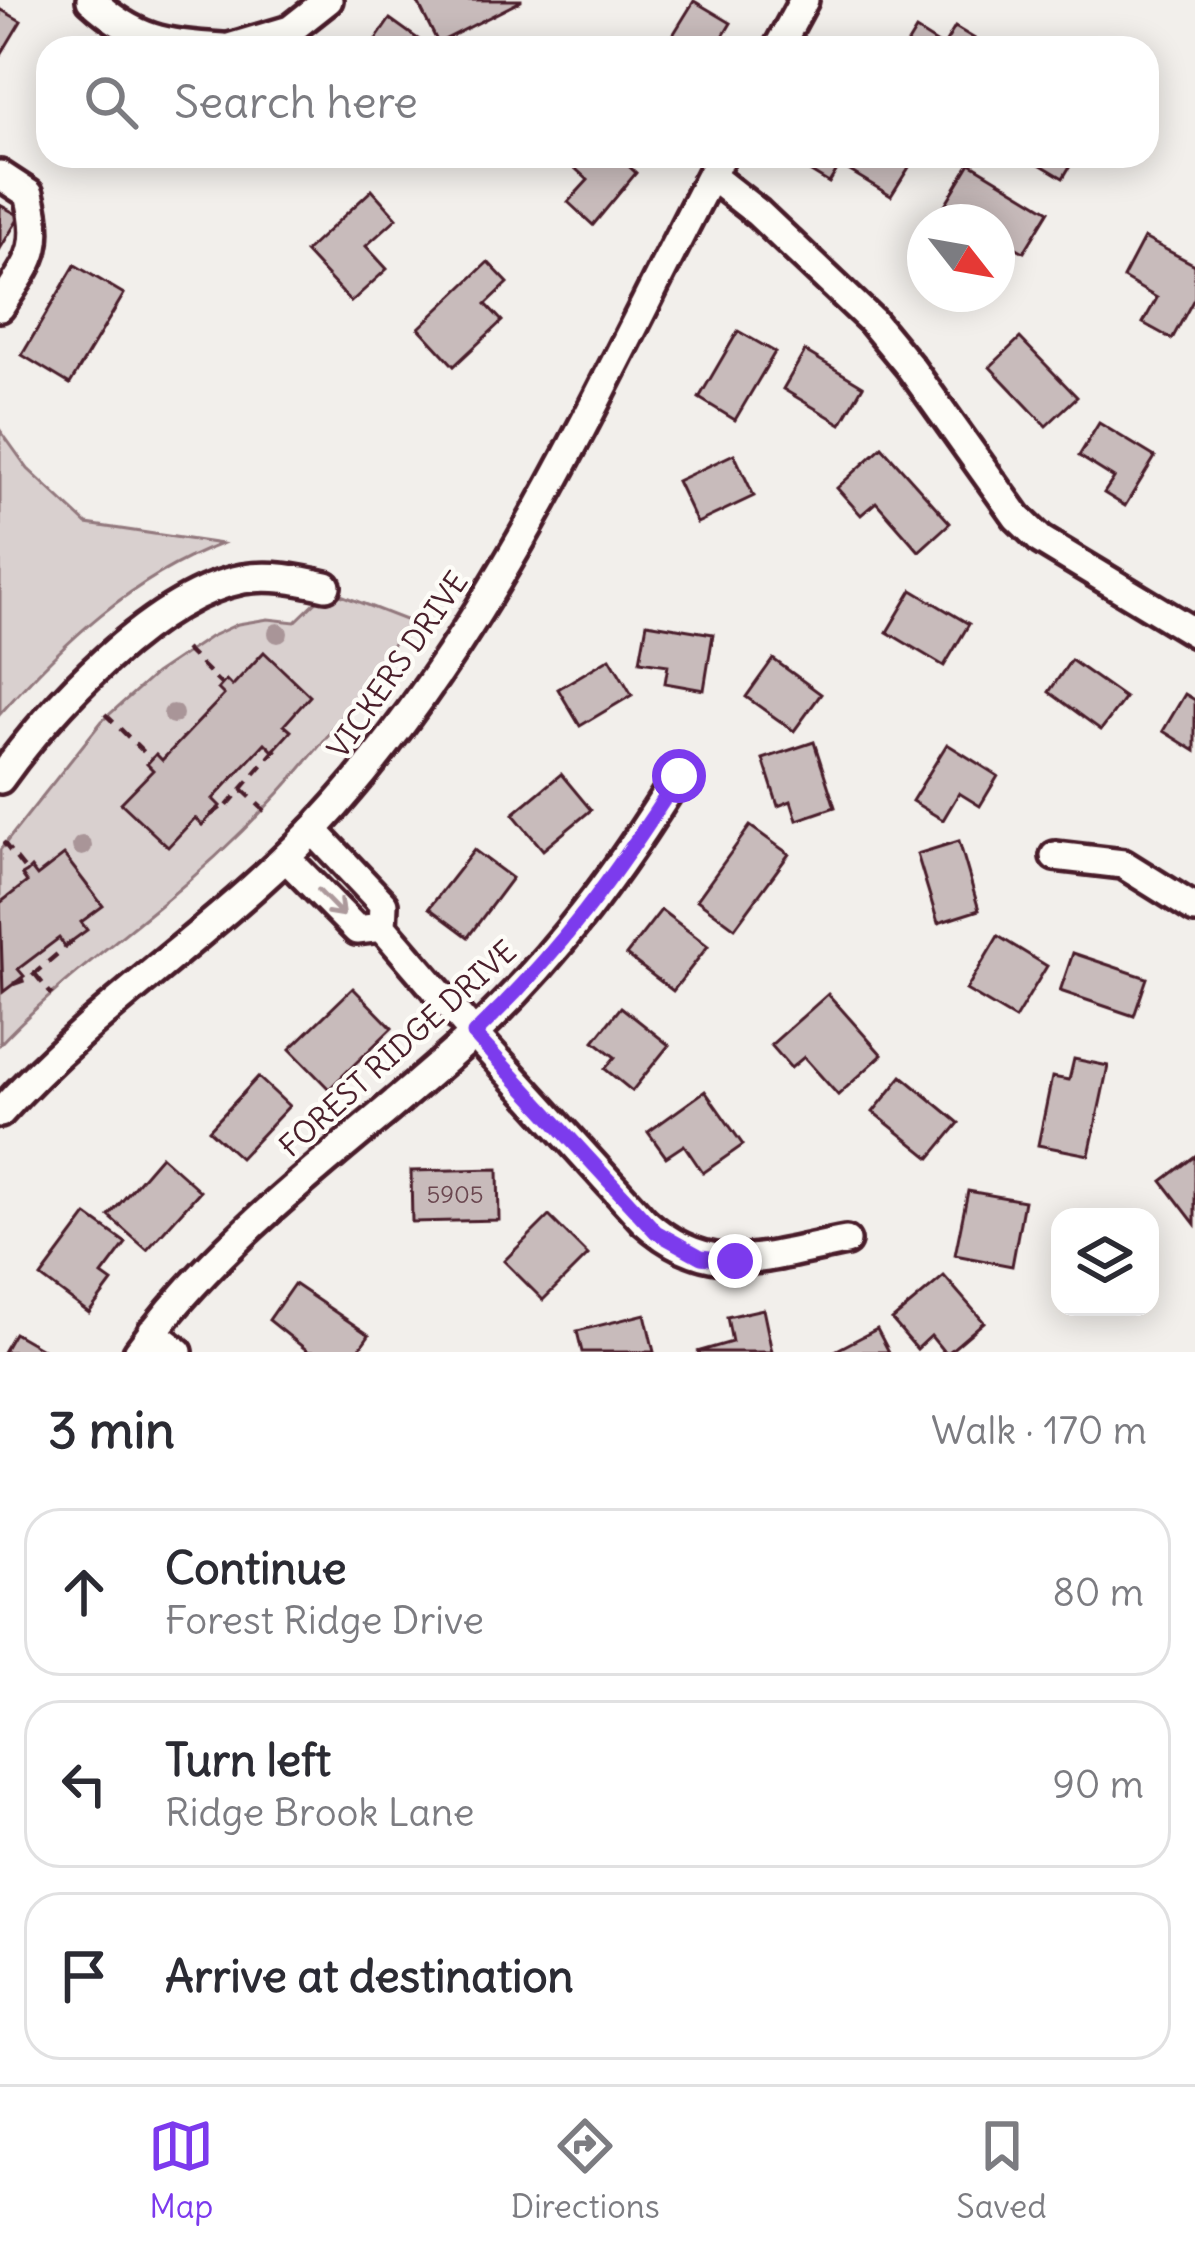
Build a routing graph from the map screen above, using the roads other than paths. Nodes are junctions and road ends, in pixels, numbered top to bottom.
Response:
1 (91, 0) edge
2 (328, 0) edge
3 (804, 0) edge
4 (144, 36) edge
5 (269, 36) edge
6 (784, 36) edge
7 (715, 168) edge
8 (718, 168) edge
9 (0, 175) edge
10 (0, 307) edge
11 (326, 586) dead end
12 (1195, 633) edge
13 (679, 776) dead end
14 (0, 779) edge
15 (313, 830) junction
16 (1055, 856) dead end
17 (286, 858) junction
18 (1195, 909) edge
19 (382, 927) junction
20 (474, 1034) junction
21 (2, 1105) edge
22 (846, 1240) dead end
23 (145, 1342) edge
24 (178, 1352) edge

1 - 4 street
2 - 5 street
3 - 6 street
7 - 15 street, VICKERS DRIVE
8 - 12 street
9 - 10 street
11 - 14 street
13 - 20 street, FOREST RIDGE DRIVE
15 - 17 street, VICKERS DRIVE
15 - 19 street
16 - 18 street
17 -> 19 street
17 - 21 street, VICKERS DRIVE
19 - 20 street
20 - 22 street
20 - 23 street, FOREST RIDGE DRIVE
23 - 24 street

